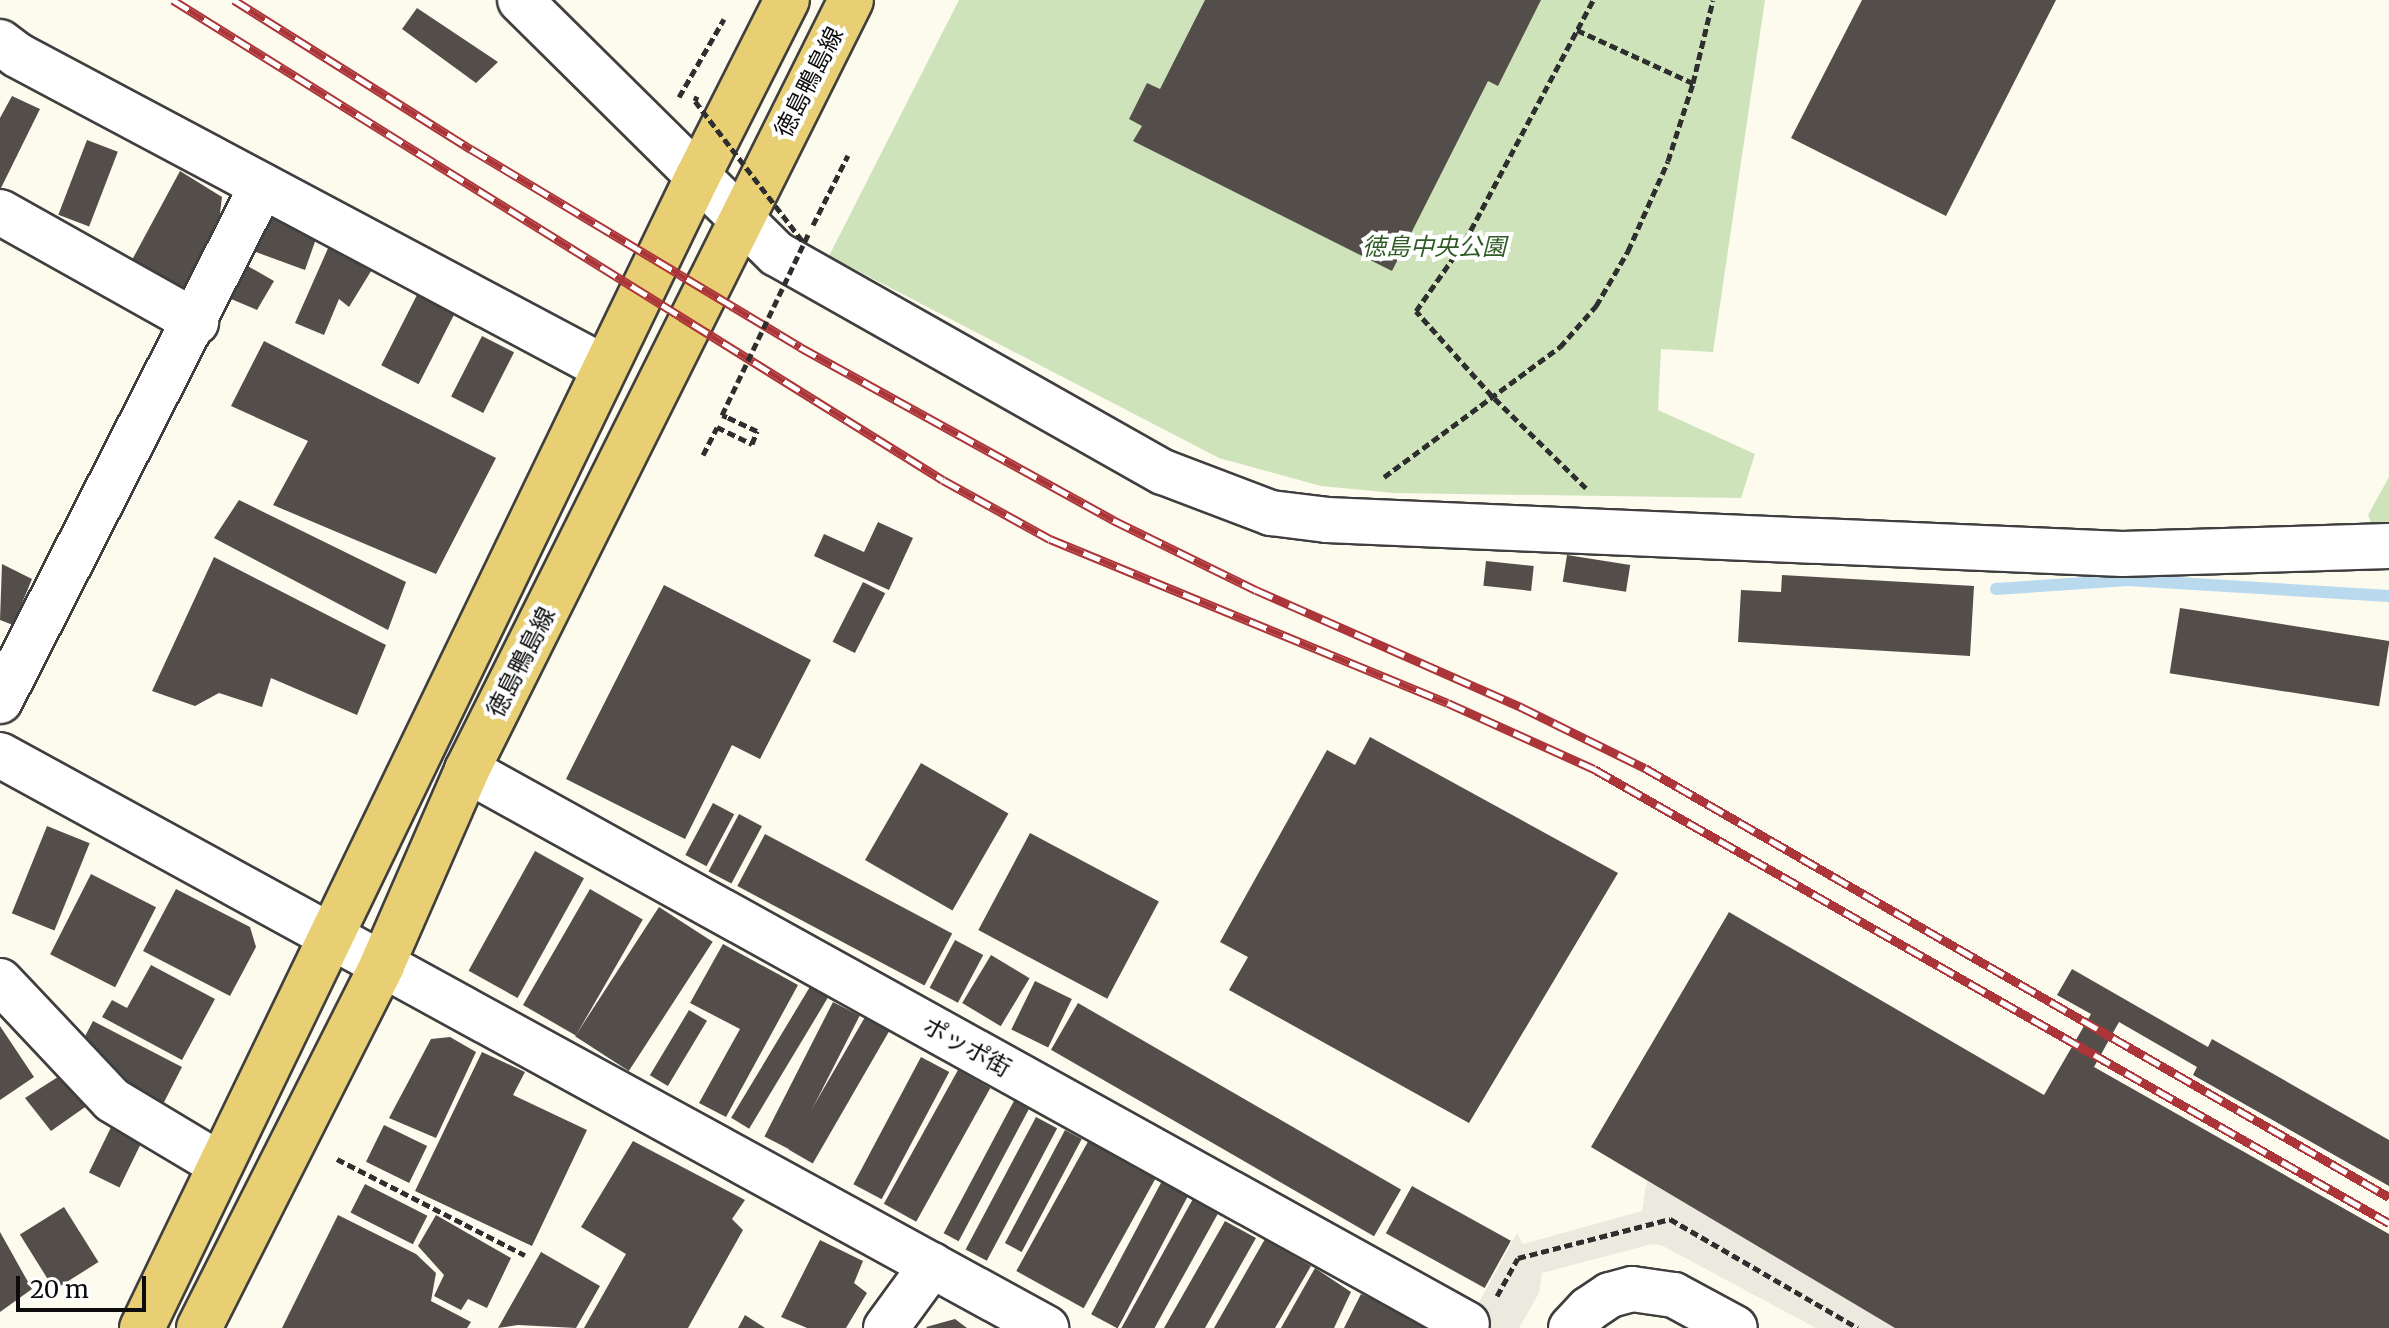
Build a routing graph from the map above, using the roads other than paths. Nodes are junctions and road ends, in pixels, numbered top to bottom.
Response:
1 (520, 0) edge
2 (787, 0) edge
3 (851, 0) edge
4 (0, 42) edge
5 (698, 176) junction
6 (262, 186) junction
7 (0, 212) edge
8 (740, 217) junction
9 (196, 322) junction
10 (605, 368) junction
11 (2389, 546) edge
12 (0, 701) edge
13 (0, 755) edge
14 (467, 770) junction
15 (329, 935) junction
16 (382, 965) junction
17 (0, 981) edge
18 (219, 1164) junction
19 (932, 1265) junction
20 (1467, 1324) dead end
21 (142, 1328) edge
22 (199, 1328) edge
23 (886, 1328) edge
24 (1046, 1328) edge
25 (1571, 1328) edge
26 (1735, 1328) edge

1 - 5 street
2 - 5 main road
3 - 8 main road, 徳島鴨島線
4 - 6 street
5 - 8 street
5 - 10 main road
6 - 9 street
6 - 10 street
7 - 9 street
8 - 11 street
8 - 14 main road, 徳島鴨島線
9 - 12 street
10 - 15 main road
13 - 15 street
14 - 16 main road, 徳島鴨島線
14 - 20 street, ポッポ街
15 - 16 street
15 - 18 main road
16 - 19 street
16 - 22 main road, 徳島鴨島線
17 - 18 street
18 - 21 main road
19 - 23 street
19 - 24 street
25 - 26 street

